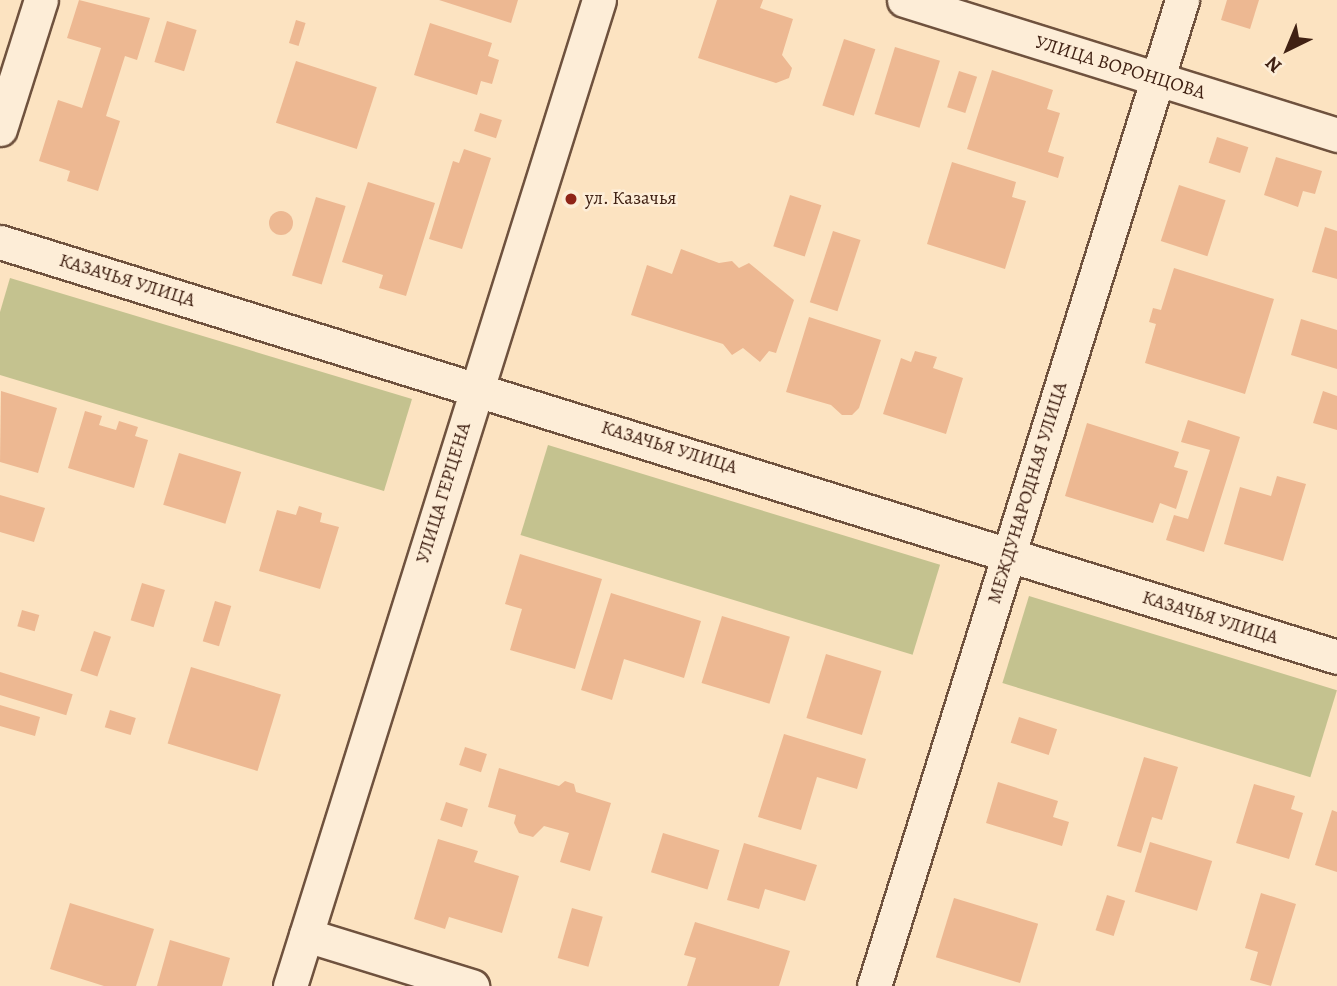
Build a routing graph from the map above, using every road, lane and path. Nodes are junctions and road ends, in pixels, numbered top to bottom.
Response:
1 (41, 0) edge
2 (599, 0) edge
3 (904, 0) edge
4 (1182, 0) edge
5 (1157, 80) junction
6 (0, 129) edge
7 (1337, 135) edge
8 (0, 242) edge
9 (477, 388) junction
10 (1009, 555) junction
11 (1337, 657) edge
12 (306, 934) junction
13 (290, 986) edge
14 (472, 986) edge
15 (874, 986) edge

1 - 6 street
2 - 9 street, УЛИЦА ГЕРЦЕНА
3 - 5 street, УЛИЦА ВОРОНЦОВА
4 - 5 street, МЕЖДУНАРОДНАЯ УЛИЦА
5 - 7 street, УЛИЦА ВОРОНЦОВА
5 - 10 street, МЕЖДУНАРОДНАЯ УЛИЦА
8 - 9 street, КАЗАЧЬЯ УЛИЦА
9 - 10 street, КАЗАЧЬЯ УЛИЦА
9 - 12 street, УЛИЦА ГЕРЦЕНА
10 - 11 street, КАЗАЧЬЯ УЛИЦА
10 - 15 street, МЕЖДУНАРОДНАЯ УЛИЦА
12 - 13 street, УЛИЦА ГЕРЦЕНА
12 - 14 street

